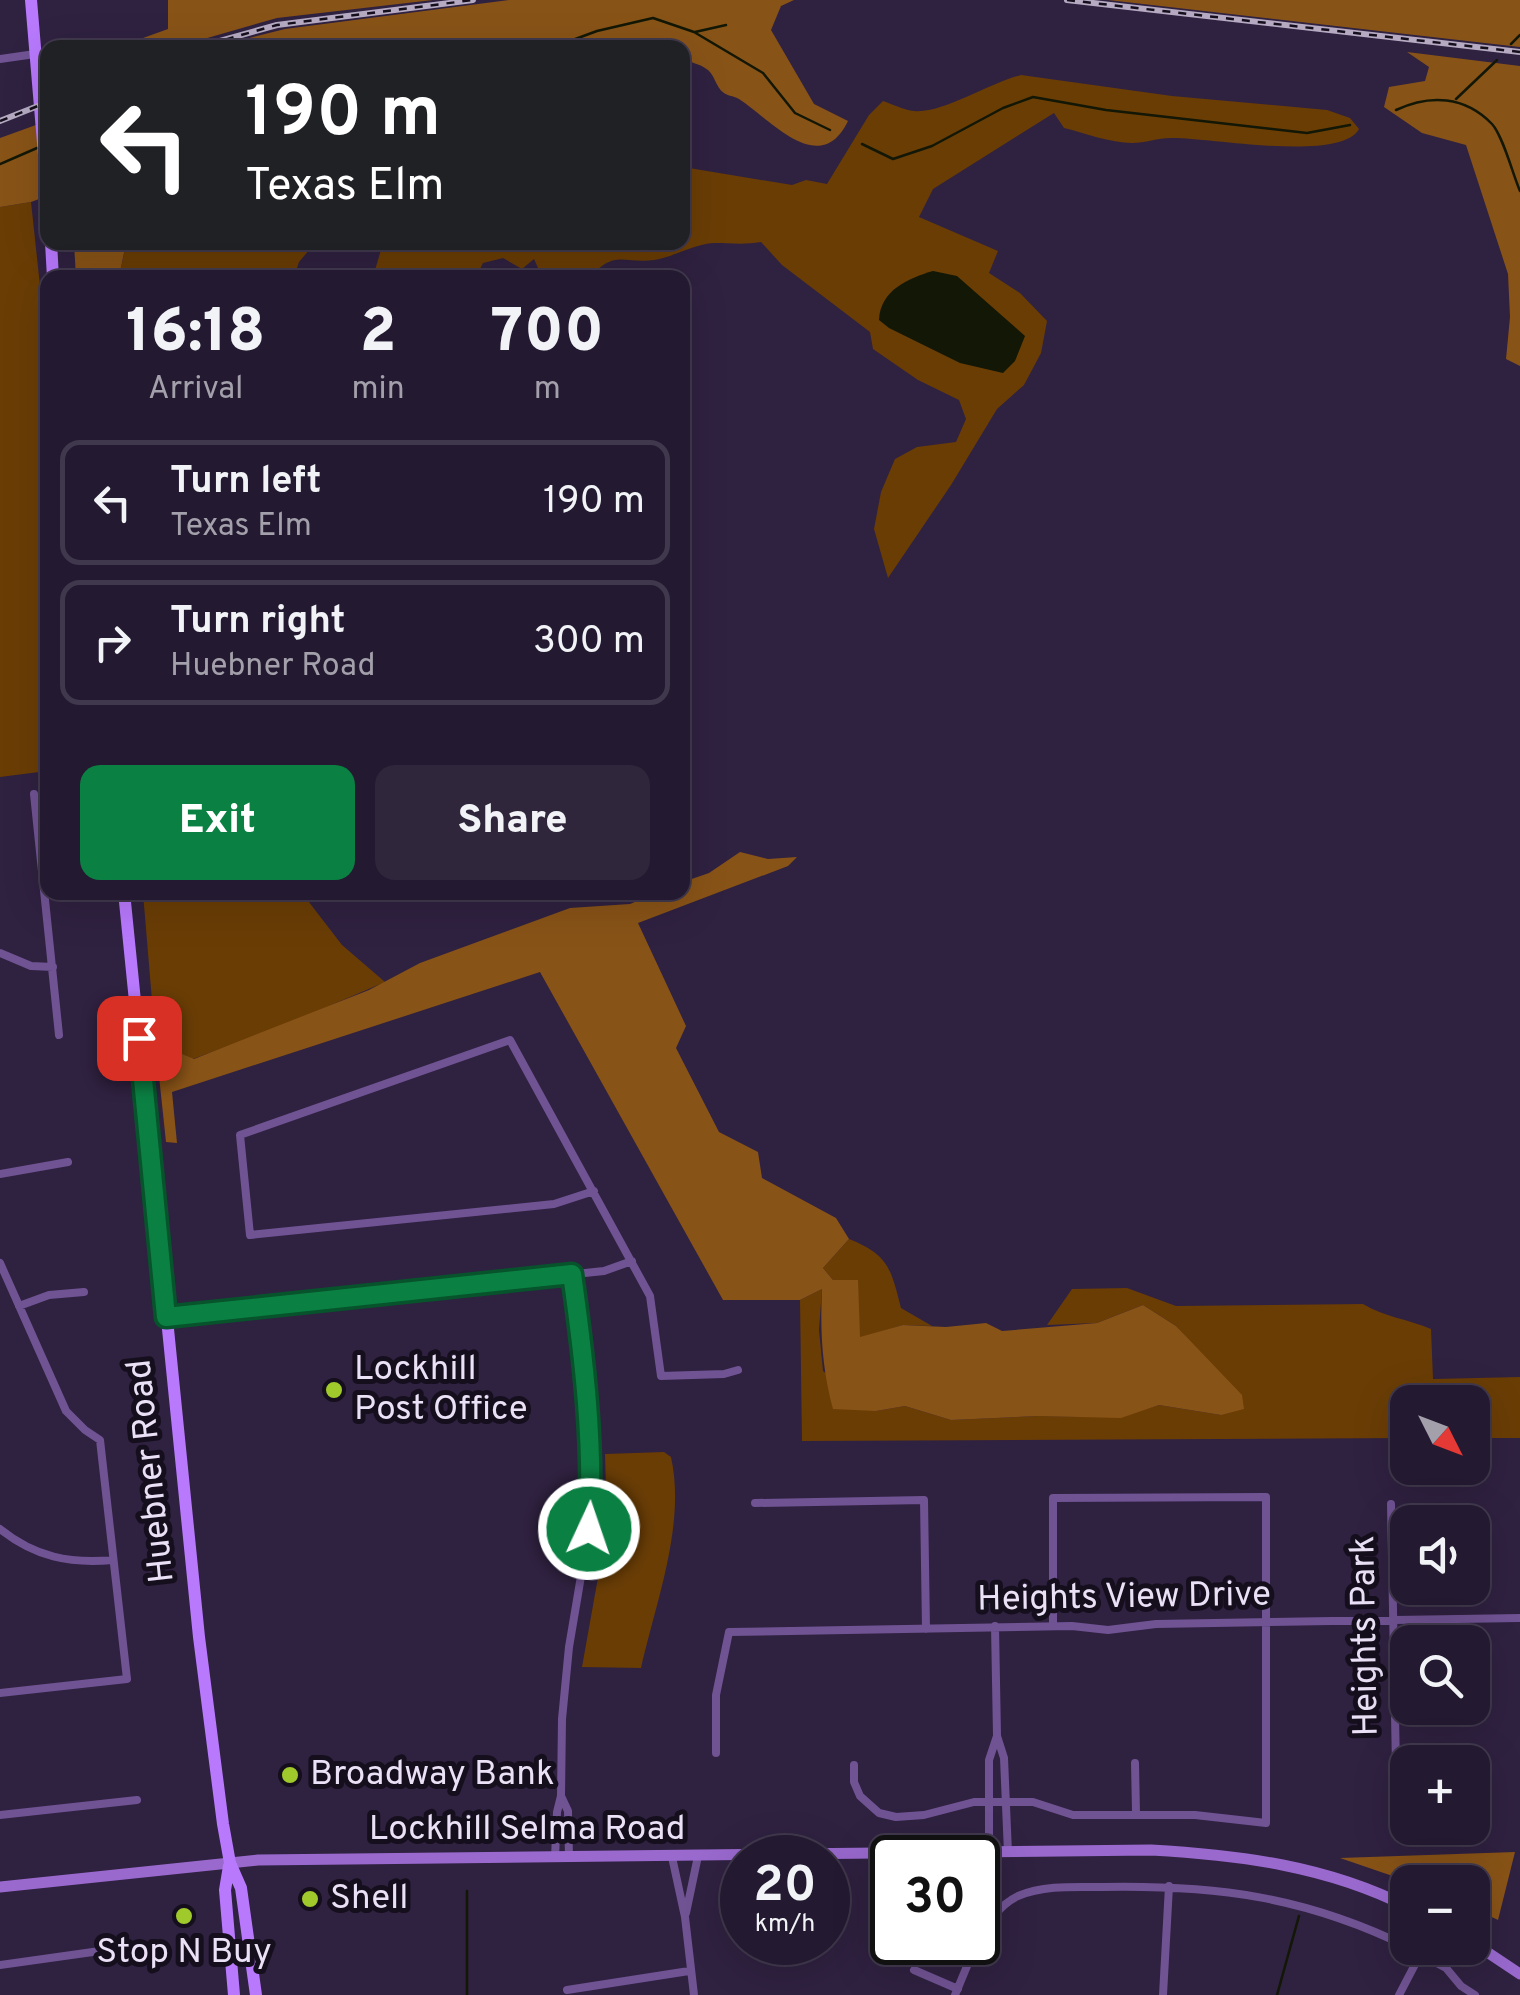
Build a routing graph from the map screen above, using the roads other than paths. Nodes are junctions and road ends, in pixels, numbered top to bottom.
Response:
1 (30, 0) edge
2 (36, 54) junction
3 (0, 58) edge
4 (40, 95) edge
5 (34, 794) dead end
6 (40, 849) edge
7 (46, 900) edge
8 (125, 900) edge
9 (0, 953) edge
10 (53, 967) junction
11 (60, 1035) dead end
12 (68, 1162) dead end
13 (0, 1174) edge
14 (594, 1191) junction
15 (632, 1261) junction
16 (0, 1263) edge
17 (572, 1274) junction
18 (84, 1292) dead end
19 (19, 1306) junction
20 (166, 1317) junction
21 (738, 1370) dead end
22 (756, 1503) dead end
23 (1392, 1504) dead end
24 (0, 1529) edge
25 (113, 1560) junction
26 (1520, 1618) edge
27 (1394, 1619) junction
28 (1266, 1624) junction
29 (995, 1626) junction
30 (1053, 1626) junction
31 (926, 1628) junction
32 (0, 1694) edge
33 (997, 1736) junction
34 (1396, 1745) edge
35 (716, 1753) dead end
36 (1135, 1763) dead end
37 (854, 1765) dead end
38 (561, 1796) junction
39 (137, 1800) dead end
40 (989, 1802) junction
41 (1006, 1802) junction
42 (1136, 1813) junction
43 (0, 1815) edge
44 (989, 1835) edge
45 (1000, 1853) edge
46 (1008, 1853) junction
47 (870, 1854) edge
48 (698, 1856) junction
49 (672, 1857) junction
50 (554, 1858) junction
51 (570, 1858) junction
52 (230, 1864) junction
53 (1169, 1886) junction
54 (0, 1887) edge
55 (1390, 1899) edge
56 (1000, 1910) edge
57 (686, 1917) junction
58 (1390, 1939) edge
59 (107, 1950) dead end
60 (1490, 1954) edge
61 (0, 1965) edge
62 (967, 1965) edge
63 (1415, 1965) edge
64 (1441, 1965) edge
65 (914, 1970) dead end
66 (689, 1971) junction
67 (1520, 1974) edge
68 (566, 1990) dead end
69 (956, 1992) edge
70 (234, 1995) edge
71 (256, 1995) edge
72 (694, 1995) edge
73 (1162, 1995) edge
74 (1399, 1995) edge
75 (1475, 1995) edge

1 - 2 main road
2 - 3 street
2 - 4 main road
5 - 6 street
7 - 10 street
8 - 20 main road, Huebner Road
9 - 10 street
10 - 11 street
12 - 13 street
14 - 14 street
14 - 15 street
15 - 17 street
15 - 21 street
16 - 19 street
17 - 20 street
17 - 38 street
18 - 19 street
19 - 25 street
20 - 52 main road, Huebner Road
22 - 31 street
23 - 27 street, Heights Park
24 - 25 street
25 - 32 street
26 - 27 street, Heights View Drive
27 - 28 street, Heights View Drive
27 - 34 street, Heights Park
28 - 30 street, Heights View Drive
28 - 30 street
28 - 42 street
29 - 30 street, Heights View Drive
29 - 31 street, Heights View Drive
29 - 33 street
31 - 35 street, Heights View Drive
33 - 40 street
33 - 41 street
36 - 42 street
37 - 40 street
38 - 50 street
38 - 51 street
39 - 43 street
40 - 41 street
40 - 44 street
41 - 42 street
41 - 46 street
45 - 46 main road, Lockhill Selma Road
46 - 55 main road, Lockhill Selma Road
47 - 48 main road, Lockhill Selma Road
48 - 49 main road, Lockhill Selma Road
48 - 57 street
49 - 51 main road, Lockhill Selma Road
49 - 57 street
50 - 51 main road, Lockhill Selma Road
50 - 52 main road, Lockhill Selma Road
52 - 54 main road, Lockhill Selma Road
52 - 70 main road, Huebner Road
52 - 71 main road, Huebner Road
53 - 56 street
53 - 58 street
53 - 73 street
57 - 66 street
59 - 61 street
60 - 67 main road
62 - 69 street
63 - 74 street
64 - 75 street
65 - 69 street
66 - 68 street
66 - 72 street

